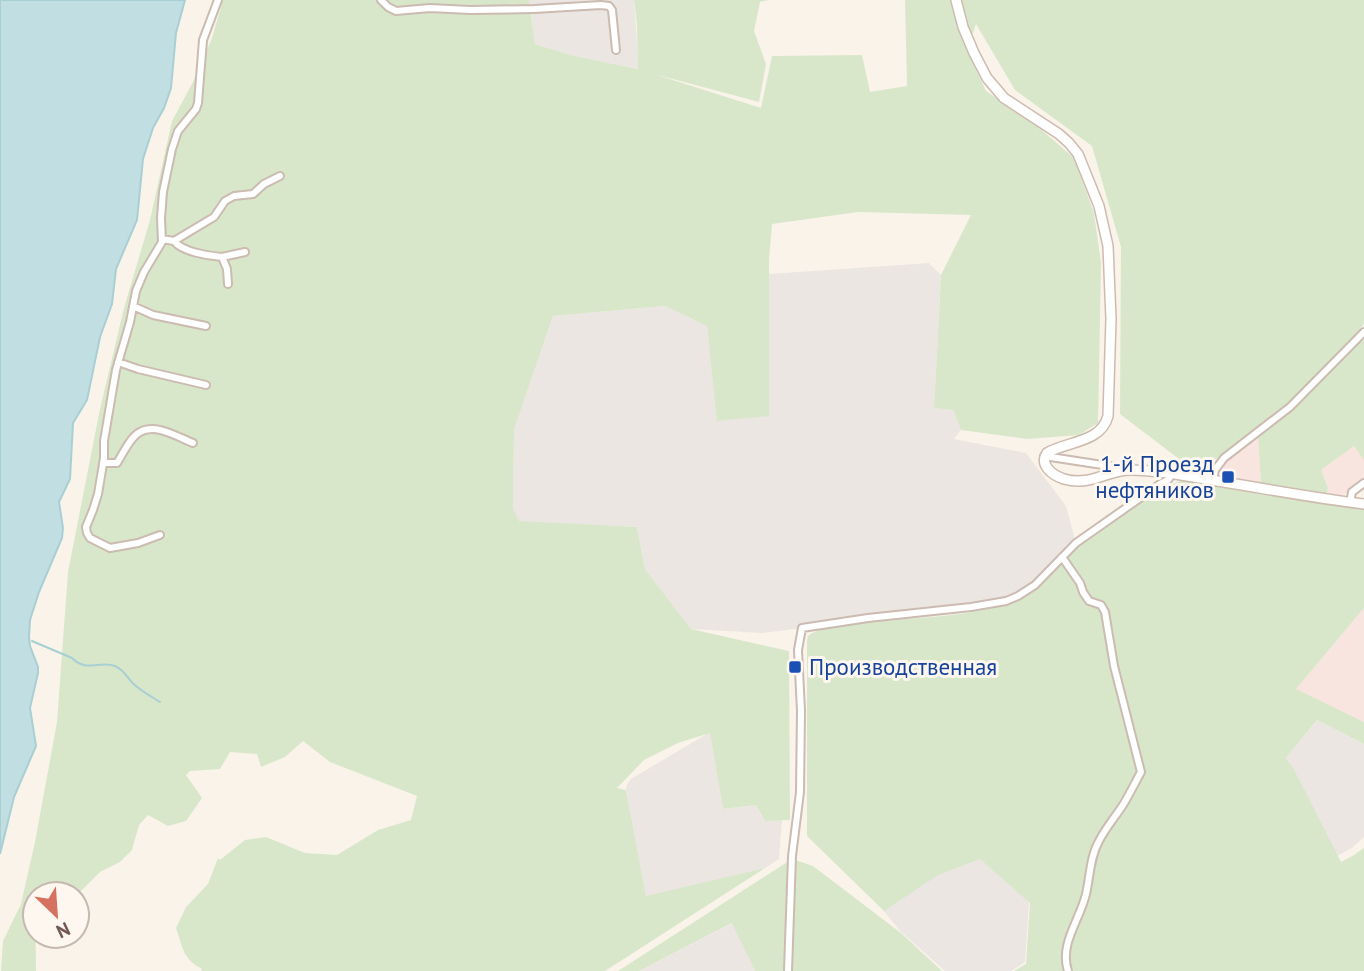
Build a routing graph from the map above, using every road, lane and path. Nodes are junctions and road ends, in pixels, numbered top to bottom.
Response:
1 (218, 0) edge
2 (381, 0) edge
3 (956, 0) edge
4 (616, 50) dead end
5 (280, 176) dead end
6 (162, 239) junction
7 (174, 241) junction
8 (245, 252) dead end
9 (222, 257) junction
10 (228, 284) dead end
11 (133, 306) junction
12 (205, 326) dead end
13 (1364, 332) edge
14 (118, 362) junction
15 (206, 385) dead end
16 (193, 443) dead end
17 (1044, 456) junction
18 (103, 463) junction
19 (1129, 470) junction
20 (1172, 474) junction
21 (1213, 481) junction
22 (1364, 483) edge
23 (1350, 503) junction
24 (1364, 504) edge
25 (160, 535) dead end
26 (1062, 557) junction
27 (788, 971) edge
28 (1068, 971) edge

1 - 6 street
2 - 4 street
3 - 17 street
5 - 7 street
6 - 7 street
6 - 11 street
7 - 9 street
8 - 9 street
9 - 10 street
11 - 12 street
11 - 14 street
13 - 21 street
14 - 15 street
14 - 18 street
16 - 18 street
17 - 19 street
17 - 19 street
18 - 25 street
19 - 20 street
20 - 21 street
20 - 26 street
21 - 23 street
22 - 23 street
23 - 24 street
26 - 27 street
26 - 28 street

